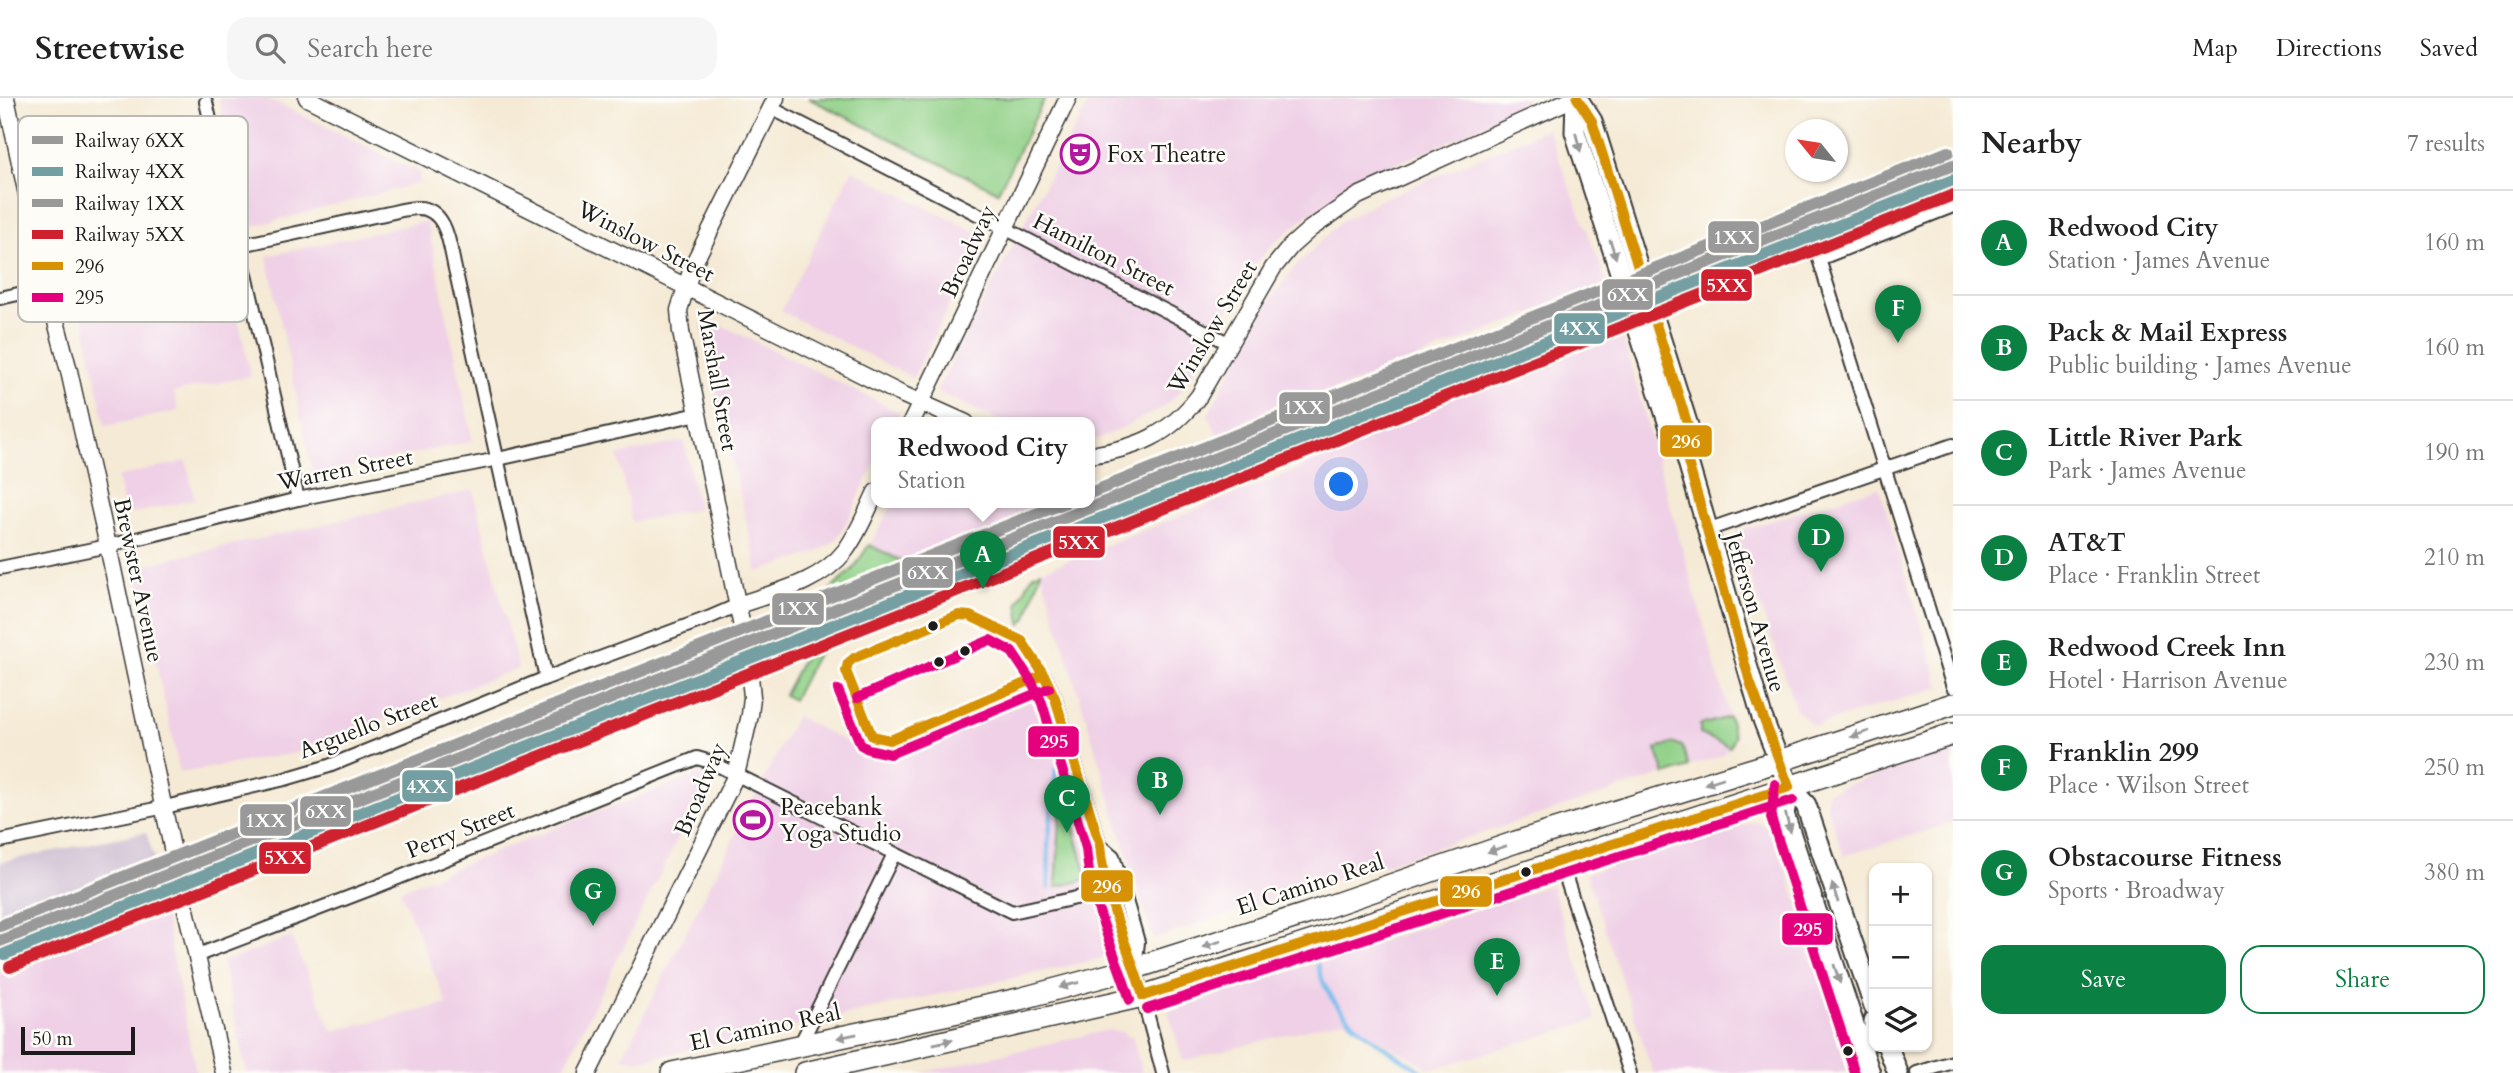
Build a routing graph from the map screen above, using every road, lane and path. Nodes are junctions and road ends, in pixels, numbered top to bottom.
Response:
1 (6, 98) edge
2 (307, 98) edge
3 (1068, 98) edge
4 (1576, 98) edge
5 (774, 103) edge
6 (18, 153) edge
7 (1953, 206) edge
8 (1005, 227) junction
9 (248, 245) edge
10 (248, 285) edge
11 (685, 286) junction
12 (18, 294) edge
13 (0, 298) edge
14 (56, 322) edge
15 (1230, 344) junction
16 (921, 402) junction
17 (698, 414) junction
18 (914, 417) edge
19 (953, 417) edge
20 (1953, 445) edge
21 (1095, 454) edge
22 (498, 459) junction
23 (1885, 468) junction
24 (298, 499) junction
25 (871, 502) edge
26 (1707, 530) junction
27 (108, 546) junction
28 (0, 568) edge
29 (738, 605) junction
30 (1044, 675) dead end
31 (546, 678) junction
32 (1953, 687) edge
33 (1953, 704) edge
34 (1953, 734) edge
35 (1779, 761) junction
36 (736, 775) junction
37 (1789, 787) junction
38 (165, 807) junction
39 (0, 841) edge
40 (1100, 845) junction
41 (894, 854) junction
42 (1560, 860) junction
43 (1108, 891) junction
44 (198, 955) junction
45 (1135, 968) junction
46 (1869, 991) edge
47 (1143, 996) junction
48 (799, 1047) junction
49 (1878, 1052) edge
50 (1890, 1052) edge
51 (1953, 1062) edge
52 (224, 1073) edge
53 (588, 1073) edge
54 (672, 1073) edge
55 (805, 1073) edge
56 (1163, 1073) edge
57 (1630, 1073) edge
58 (1870, 1073) edge
59 (1879, 1073) edge
60 (1898, 1073) edge
61 (1917, 1073) edge

1 - 6 street, Brewster Avenue
2 - 11 street, Winslow Street
3 - 8 street, Broadway
4 - 15 street, Winslow Street
4 - 26 main road, Jefferson Avenue
5 - 8 street, Hamilton Street
5 - 11 street, Marshall Street
7 - 23 street
8 - 15 street, Hamilton Street
8 - 16 street, Broadway
9 - 22 street
10 - 24 street
11 - 16 street, Winslow Street
11 - 17 street, Marshall Street
12 - 13 street
14 - 27 street, Brewster Avenue
15 - 21 street, Winslow Street
16 - 18 street, Broadway
16 - 19 street, Winslow Street
17 - 22 street, Warren Street
17 - 29 street, Marshall Street
20 - 23 street
22 - 24 street, Warren Street
22 - 31 street
23 - 26 street
23 - 32 street
24 - 27 street, Warren Street
25 - 29 street
26 - 35 main road, Jefferson Avenue
27 - 28 street, Warren Street
27 - 38 street, Brewster Avenue
29 - 31 street, Arguello Street
29 - 36 street, Broadway
30 - 40 street
31 - 38 street, Arguello Street
33 -> 35 main road, El Camino Real
34 - 37 main road
35 - 37 main road, Jefferson Avenue
35 -> 45 main road, El Camino Real
36 - 41 street, Perry Street
36 - 44 street, Perry Street
36 - 53 street, Broadway
37 - 42 main road
46 -> 37 main road, Jefferson Avenue
37 -> 58 main road, Jefferson Avenue
38 - 39 street, Arguello Street
38 - 44 street, Brewster Avenue
40 - 43 street
40 - 45 street
41 - 43 street, Perry Street
41 - 48 street
42 - 47 main road
42 - 57 street
43 - 45 street
44 - 52 street, Brewster Avenue
45 - 47 street
45 -> 48 main road, El Camino Real
55 -> 47 main road
47 - 56 street
48 - 54 main road, El Camino Real
49 - 59 main road
50 - 60 main road
51 - 61 street

